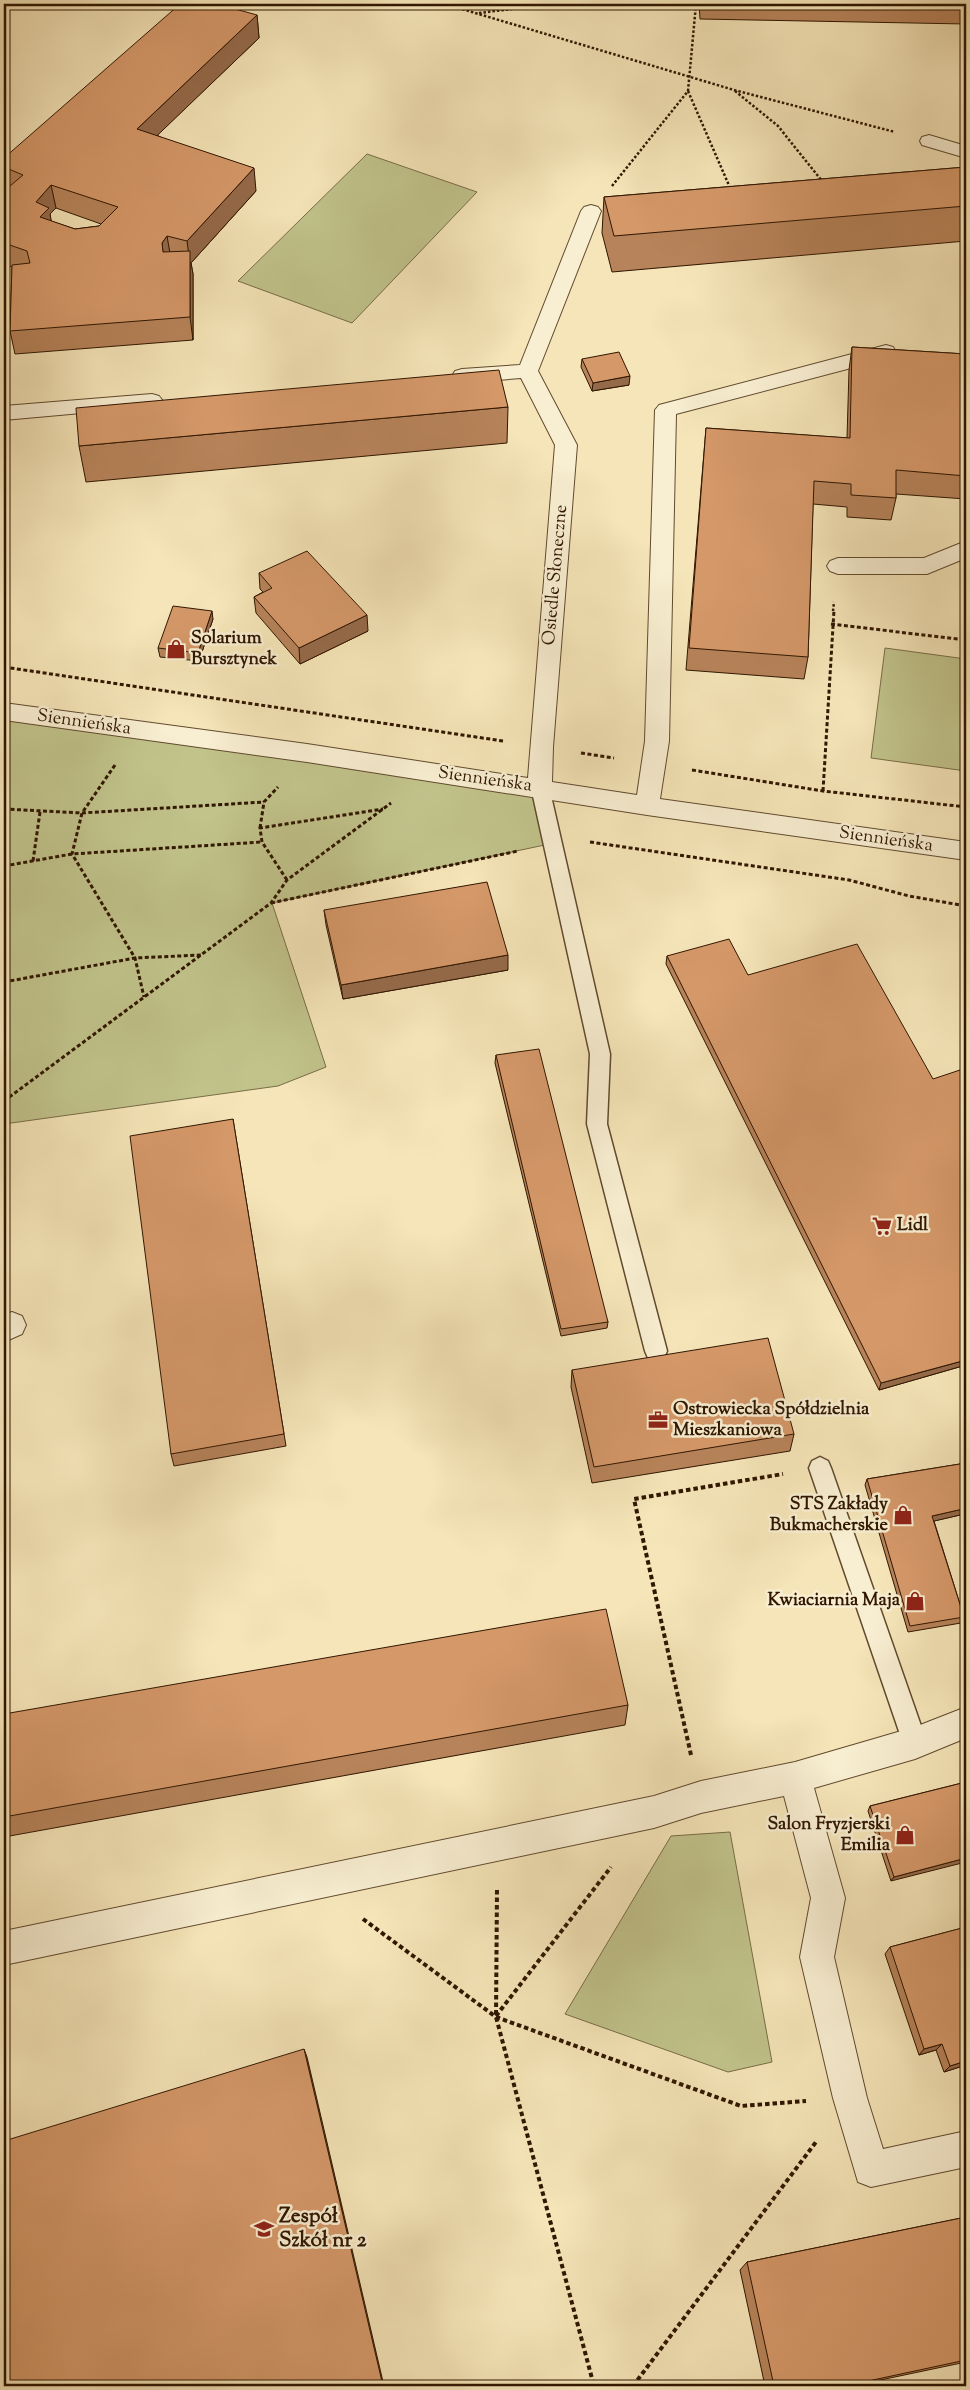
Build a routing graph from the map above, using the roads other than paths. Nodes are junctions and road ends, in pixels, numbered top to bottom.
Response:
1 (929, 141) road end
2 (966, 152) edge
3 (591, 211) road end
4 (911, 353) edge
5 (528, 371) junction
6 (439, 378) edge
7 (174, 399) edge
8 (4, 413) edge
9 (966, 550) edge
10 (838, 566) road end
11 (4, 712) edge
12 (540, 787) junction
13 (647, 806) junction
14 (966, 851) edge
15 (656, 1352) dead end
16 (820, 1468) road end
17 (966, 1723) edge
18 (915, 1743) junction
19 (794, 1778) junction
20 (4, 1948) edge
21 (966, 2149) edge

1 - 2 street
3 - 5 street
4 - 13 street
5 - 6 street
5 - 12 street, Osiedle Słoneczne
7 - 8 street
9 - 10 street
11 - 12 street, Siennieńska
12 - 13 street, Siennieńska
12 - 15 lane
13 - 14 street, Siennieńska
16 - 18 lane
17 - 18 street
18 - 19 street
19 - 20 street
19 - 21 street

